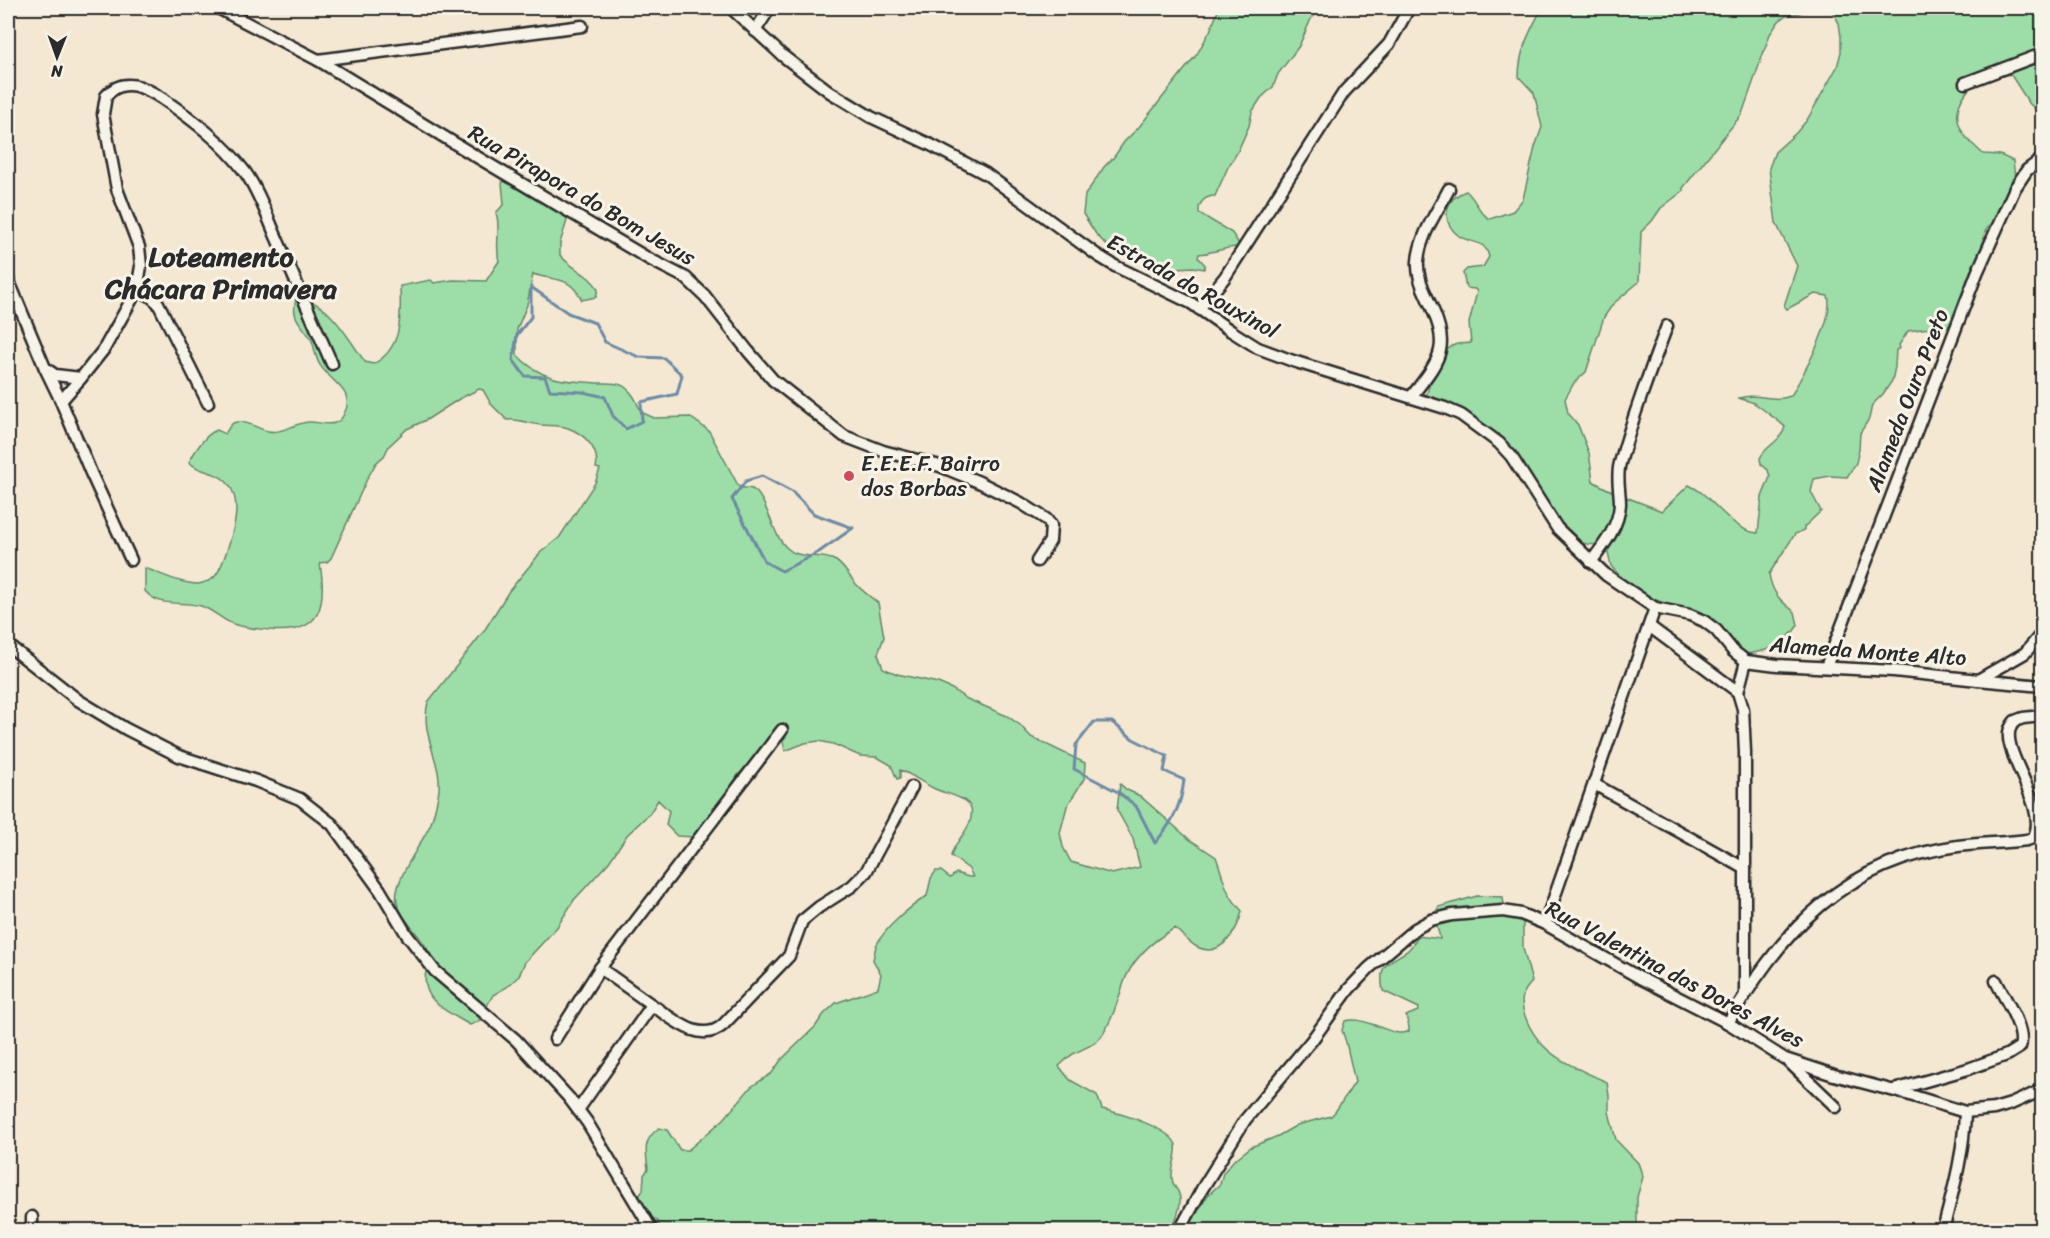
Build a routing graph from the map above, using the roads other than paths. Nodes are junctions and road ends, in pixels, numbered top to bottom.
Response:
1 (218, 8) edge
2 (731, 8) edge
3 (770, 8) edge
4 (1409, 8) edge
5 (582, 26) dead end
6 (755, 31) junction
7 (2043, 54) edge
8 (318, 60) junction
9 (1965, 83) dead end
10 (2043, 159) edge
11 (1449, 189) dead end
12 (8, 279) edge
13 (137, 290) junction
14 (10, 294) edge
15 (1199, 309) junction
16 (1667, 326) dead end
17 (332, 364) dead end
18 (45, 368) junction
19 (81, 378) junction
20 (1411, 397) junction
21 (61, 401) junction
22 (208, 404) dead end
23 (131, 560) dead end
24 (1036, 561) dead end
25 (1591, 562) junction
26 (1655, 608) junction
27 (1649, 626) junction
28 (2043, 633) edge
29 (8, 645) edge
30 (1746, 661) junction
31 (1826, 666) junction
32 (1978, 680) junction
33 (2043, 686) edge
34 (1738, 692) junction
35 (2043, 716) edge
36 (782, 730) dead end
37 (1594, 784) junction
38 (912, 787) dead end
39 (1744, 868) junction
40 (1545, 924) junction
41 (600, 968) junction
42 (1996, 981) dead end
43 (1745, 993) junction
44 (652, 1005) junction
45 (1728, 1023) junction
46 (555, 1039) dead end
47 (1785, 1059) junction
48 (1894, 1090) junction
49 (2043, 1090) edge
50 (1836, 1107) dead end
51 (578, 1110) junction
52 (1965, 1112) junction
53 (32, 1217) dead end
54 (32, 1230) edge
55 (652, 1230) edge
56 (1180, 1230) edge
57 (1942, 1230) edge

1 - 8 street, Rua Pirapora do Bom Jesus
2 - 6 street, Estrada do Rouxinol
3 - 6 street
4 - 15 street
5 - 8 street
6 - 15 street, Estrada do Rouxinol
7 - 9 street
8 - 24 street, Rua Pirapora do Bom Jesus
10 - 31 street, Alameda Ouro Preto
11 - 20 street
12 - 14 street
13 - 17 street
13 - 19 street
13 - 22 street
14 - 18 street
15 - 20 street, Estrada do Rouxinol
16 - 25 street
18 - 19 street
18 - 21 street
19 - 21 street
20 - 25 street, Estrada do Rouxinol
21 - 23 street
25 - 26 street, Estrada do Rouxinol
26 - 27 street
26 - 30 street, Estrada do Rouxinol
27 - 34 street
27 - 37 street
28 - 32 street, Alameda Monte Alto
29 - 51 street
30 - 31 street, Alameda Monte Alto
30 - 34 street
31 - 32 street, Alameda Monte Alto
32 - 33 street
34 - 39 street
35 - 43 street
36 - 41 street
37 - 39 street
37 - 40 street
38 - 44 street
39 - 43 street
40 - 45 street, Rua Valentina das Dores Alves
40 - 56 street, Rua Valentina das Dores Alves
41 - 44 street
41 - 46 street
42 - 48 street
43 - 45 street
44 - 51 street
45 - 47 street, Rua Valentina das Dores Alves
47 - 48 street, Rua Valentina das Dores Alves
47 - 50 street
48 - 52 street, Rua Valentina das Dores Alves
49 - 52 street, Rua Valentina das Dores Alves
51 - 55 street
52 - 57 street
53 - 54 street

